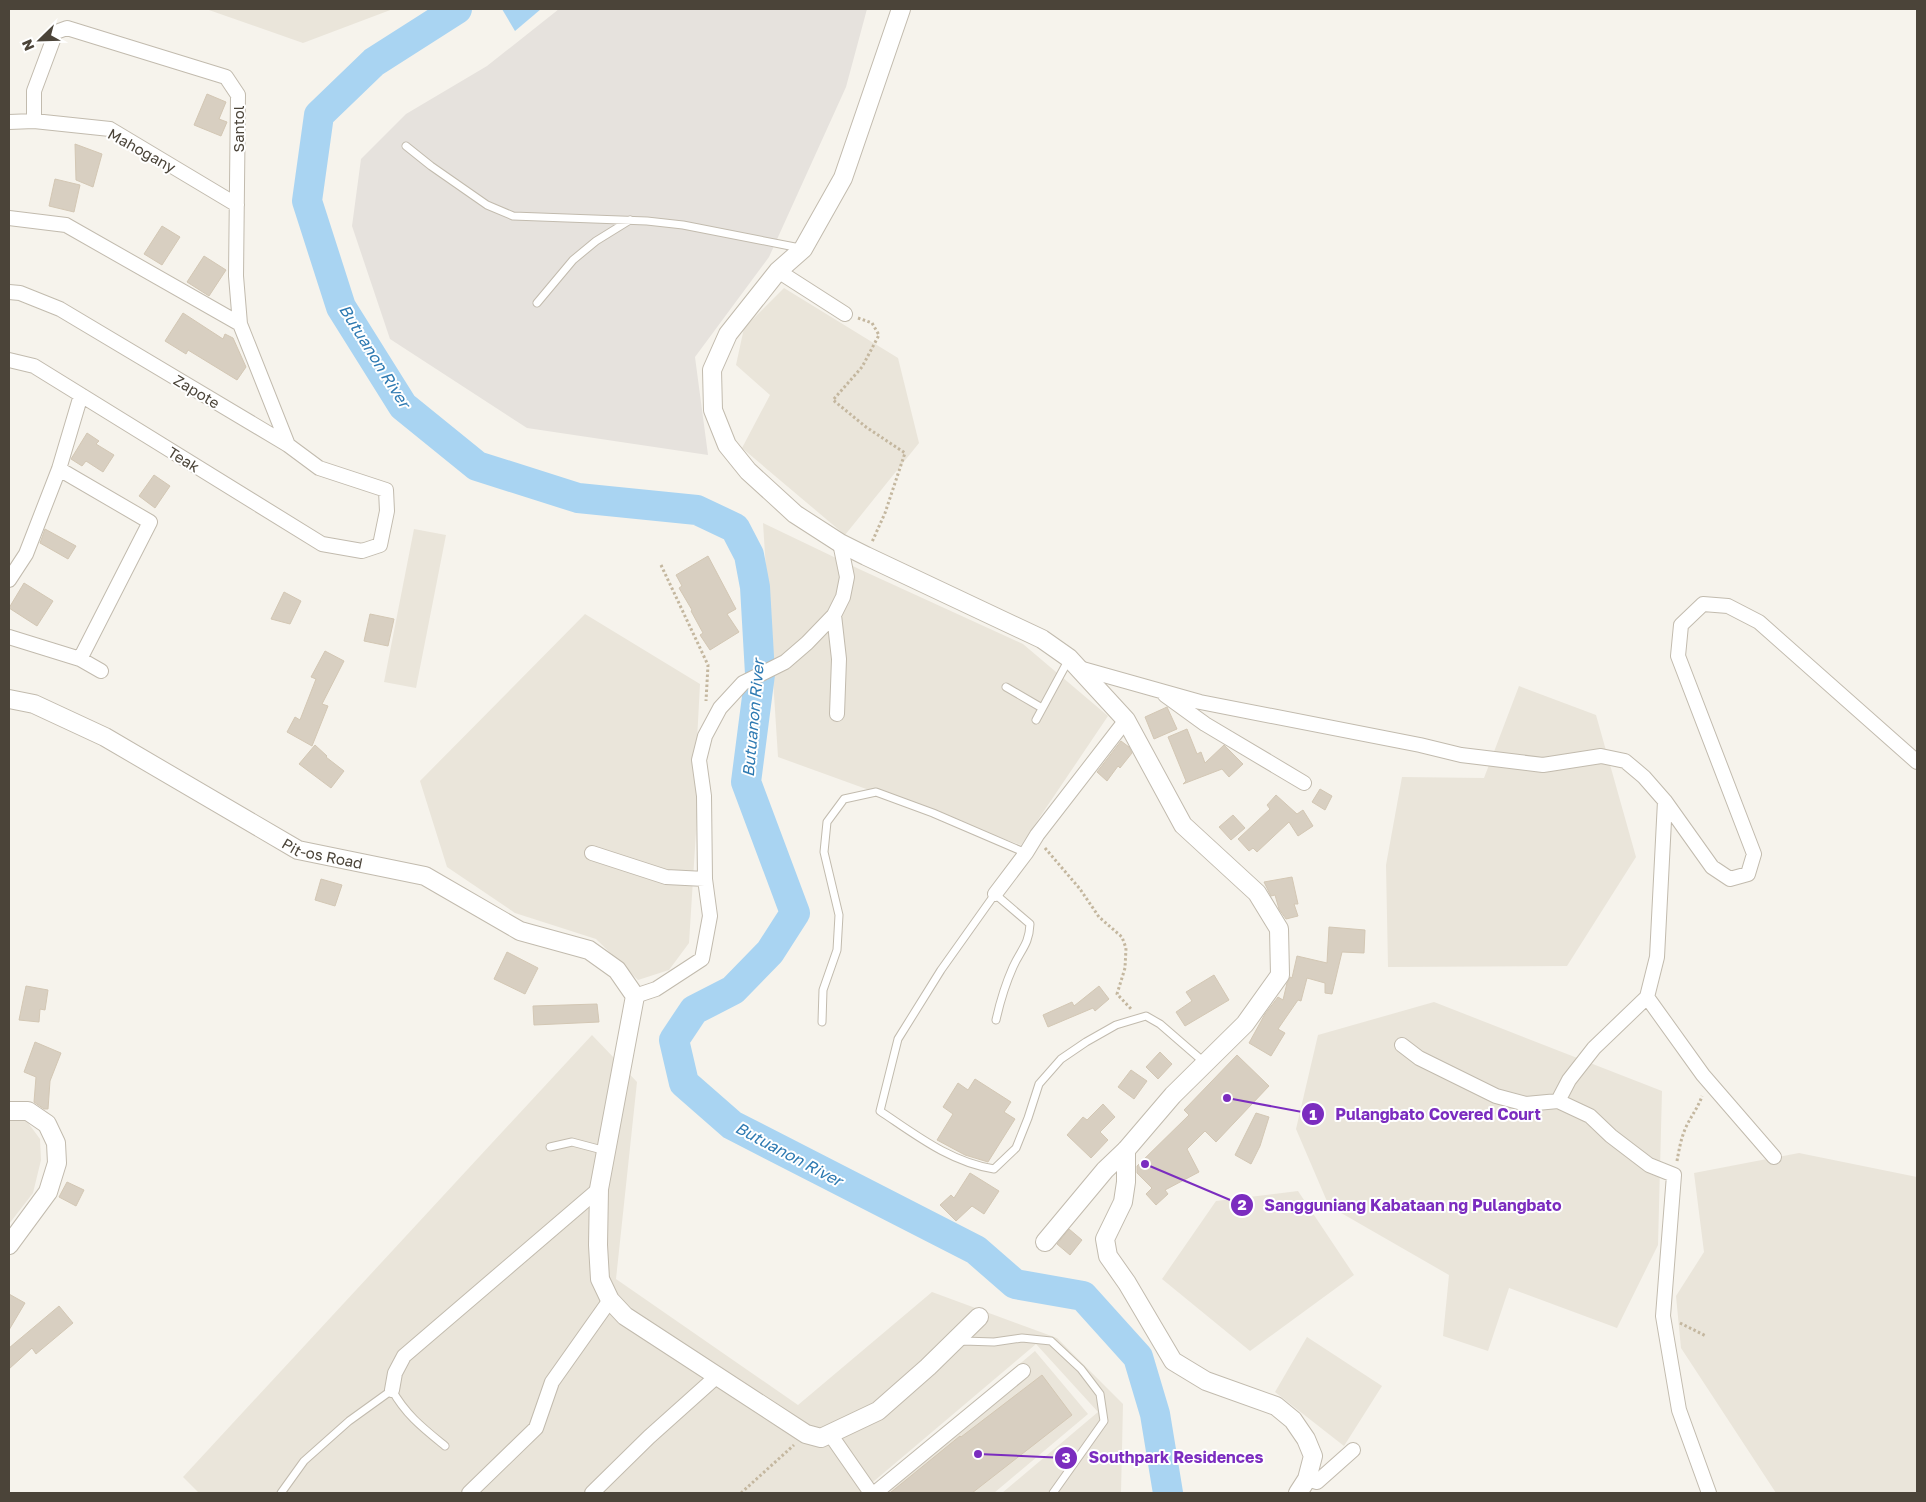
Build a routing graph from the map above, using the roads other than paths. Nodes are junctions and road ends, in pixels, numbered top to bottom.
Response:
1 (901, 9) edge
2 (34, 121) junction
3 (9, 122) edge
4 (406, 146) dead end
5 (237, 205) junction
6 (9, 218) edge
7 (630, 220) junction
8 (803, 249) junction
9 (778, 271) junction
10 (9, 292) edge
11 (537, 303) dead end
12 (845, 314) road end
13 (240, 324) junction
14 (9, 360) edge
15 (81, 396) junction
16 (288, 445) junction
17 (59, 469) junction
18 (386, 490) joint
19 (840, 543) junction
20 (9, 580) edge
21 (834, 615) junction
22 (9, 637) edge
23 (80, 659) junction
24 (1074, 663) junction
25 (101, 671) dead end
26 (1006, 687) dead end
27 (1161, 691) junction
28 (9, 699) edge
29 (1042, 708) junction
30 (837, 714) dead end
31 (1036, 720) dead end
32 (1126, 720) junction
33 (1917, 762) edge
34 (1304, 783) dead end
35 (1665, 801) junction
36 (592, 853) dead end
37 (1026, 853) junction
38 (705, 879) junction
39 (995, 894) junction
40 (635, 996) junction
41 (1647, 997) junction
42 (996, 1020) dead end
43 (822, 1022) dead end
44 (1402, 1045) dead end
45 (1205, 1063) junction
46 (1558, 1101) junction
47 (9, 1111) edge
48 (550, 1147) dead end
49 (1126, 1150) junction
50 (606, 1152) junction
51 (1774, 1157) dead end
52 (599, 1188) junction
53 (1046, 1242) dead end
54 (9, 1245) edge
55 (610, 1300) junction
56 (979, 1317) dead end
57 (951, 1346) junction
58 (1023, 1371) dead end
59 (716, 1377) junction
60 (392, 1390) junction
61 (830, 1434) junction
62 (445, 1446) dead end
63 (1353, 1450) dead end
64 (1302, 1486) edge
65 (281, 1493) edge
66 (469, 1493) edge
67 (592, 1493) edge
68 (871, 1493) edge
69 (875, 1493) edge
70 (1053, 1493) edge
71 (1709, 1493) edge

1 - 8 street
2 - 3 street, Mahogany
2 - 5 street, Mahogany
2 - 5 street, Santol
4 - 7 lane
5 - 13 street, Santol
6 - 13 street
7 - 8 lane
7 - 11 lane
8 - 9 street
9 - 12 street
9 - 19 street
10 - 16 street, Zapote
13 - 16 street, Santol
14 - 15 street, Teak
15 - 17 street
15 - 18 street, Teak
16 - 18 street, Zapote
17 - 20 street
17 - 23 street
19 - 21 street
19 - 24 street
21 - 30 street
21 - 38 street
22 - 23 street
23 - 25 street
24 - 27 street
24 - 29 lane
24 - 32 street
26 - 29 lane
27 - 34 street
27 - 35 street
28 - 40 street, Pit-os Road
29 - 31 lane
32 - 37 street
32 - 45 street
33 - 35 street
35 - 41 street
36 - 38 street
37 - 39 street
37 - 43 lane
38 - 40 street
39 - 42 lane
39 - 45 lane
40 - 50 street
41 - 46 street
41 - 51 street
44 - 46 street
45 - 49 street
46 - 71 street
47 - 54 street
48 - 50 lane
49 - 53 street
49 - 64 street
50 - 52 street
52 - 55 street
52 - 60 street
55 - 59 street
55 - 66 street
56 - 57 street
57 - 61 street
57 - 70 lane
58 - 69 street
59 - 61 street
59 - 67 street
60 - 62 lane
60 - 65 lane
61 - 68 street
63 - 64 street

